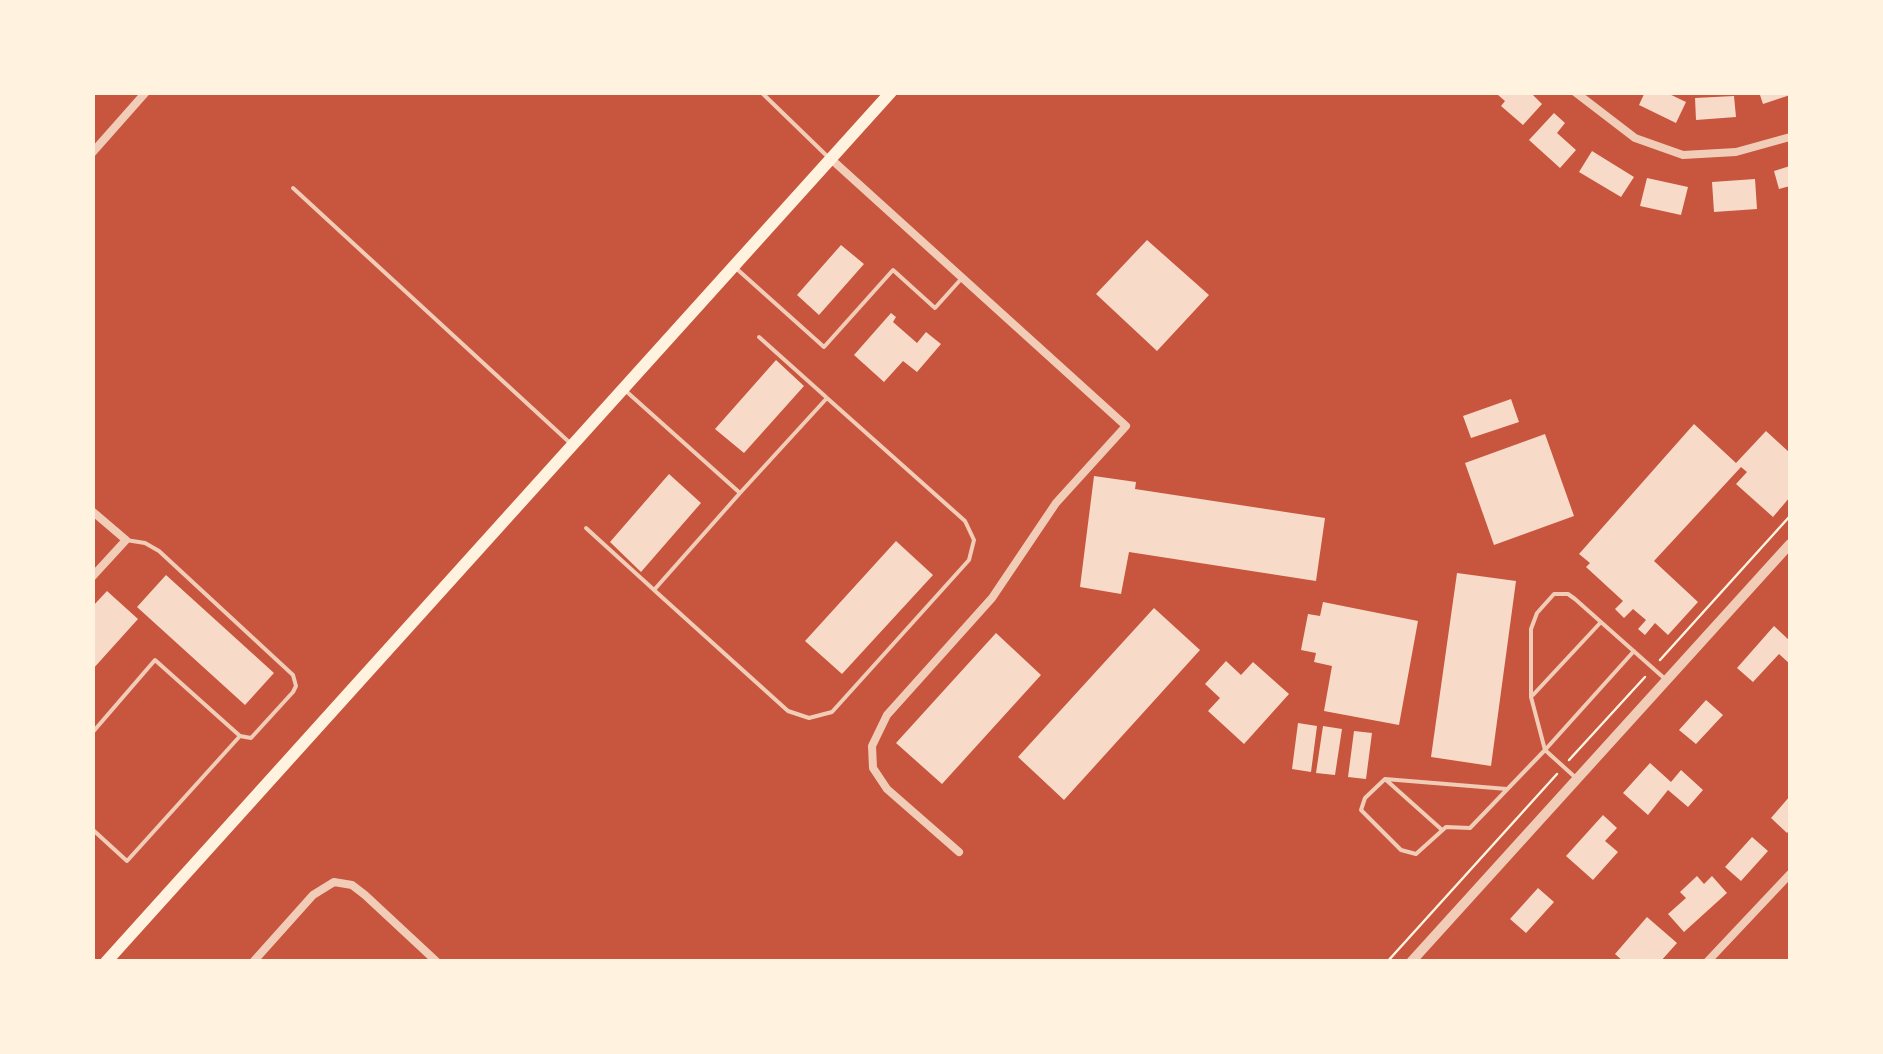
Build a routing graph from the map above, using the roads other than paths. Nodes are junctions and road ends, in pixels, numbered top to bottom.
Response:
1 (146, 92) edge
2 (761, 92) edge
3 (891, 92) edge
4 (1575, 92) edge
5 (1790, 137) edge
6 (92, 153) edge
7 (830, 159) junction
8 (293, 188) dead end
9 (734, 266) junction
10 (962, 278) junction
11 (759, 337) dead end
12 (624, 388) junction
13 (827, 398) junction
14 (572, 446) junction
15 (740, 494) junction
16 (92, 510) edge
17 (586, 528) dead end
18 (126, 540) junction
19 (1790, 544) edge
20 (92, 578) edge
21 (654, 590) junction
22 (1601, 622) junction
23 (1634, 651) junction
24 (1667, 681) junction
25 (1531, 697) junction
26 (92, 733) edge
27 (240, 736) junction
28 (1545, 750) junction
29 (1384, 779) junction
30 (1578, 780) junction
31 (1507, 789) junction
32 (1442, 830) junction
33 (95, 831) edge
34 (959, 852) dead end
35 (1790, 874) edge
36 (106, 962) edge
37 (253, 962) edge
38 (437, 962) edge
39 (1411, 962) edge
40 (1707, 962) edge

1 - 6 street
2 - 7 lane
3 - 7 main road
4 - 5 street
7 - 9 main road
7 - 10 street
8 - 14 lane
9 - 10 lane
9 - 12 main road
10 - 34 street
11 - 13 lane
12 - 14 main road
12 - 15 lane
13 - 15 lane
13 - 21 lane
14 - 36 main road
15 - 21 lane
16 - 18 street
17 - 21 lane
18 - 20 street
18 - 27 lane
19 - 24 street
22 - 23 lane
22 - 25 lane
22 - 25 lane
23 - 24 lane
23 - 28 lane
24 - 30 street
25 - 28 lane
26 - 27 lane
27 - 33 lane
28 - 30 lane
28 - 31 lane
29 - 31 lane
29 - 32 lane
29 - 32 lane
30 - 39 street
31 - 32 lane
35 - 40 street
37 - 38 street

